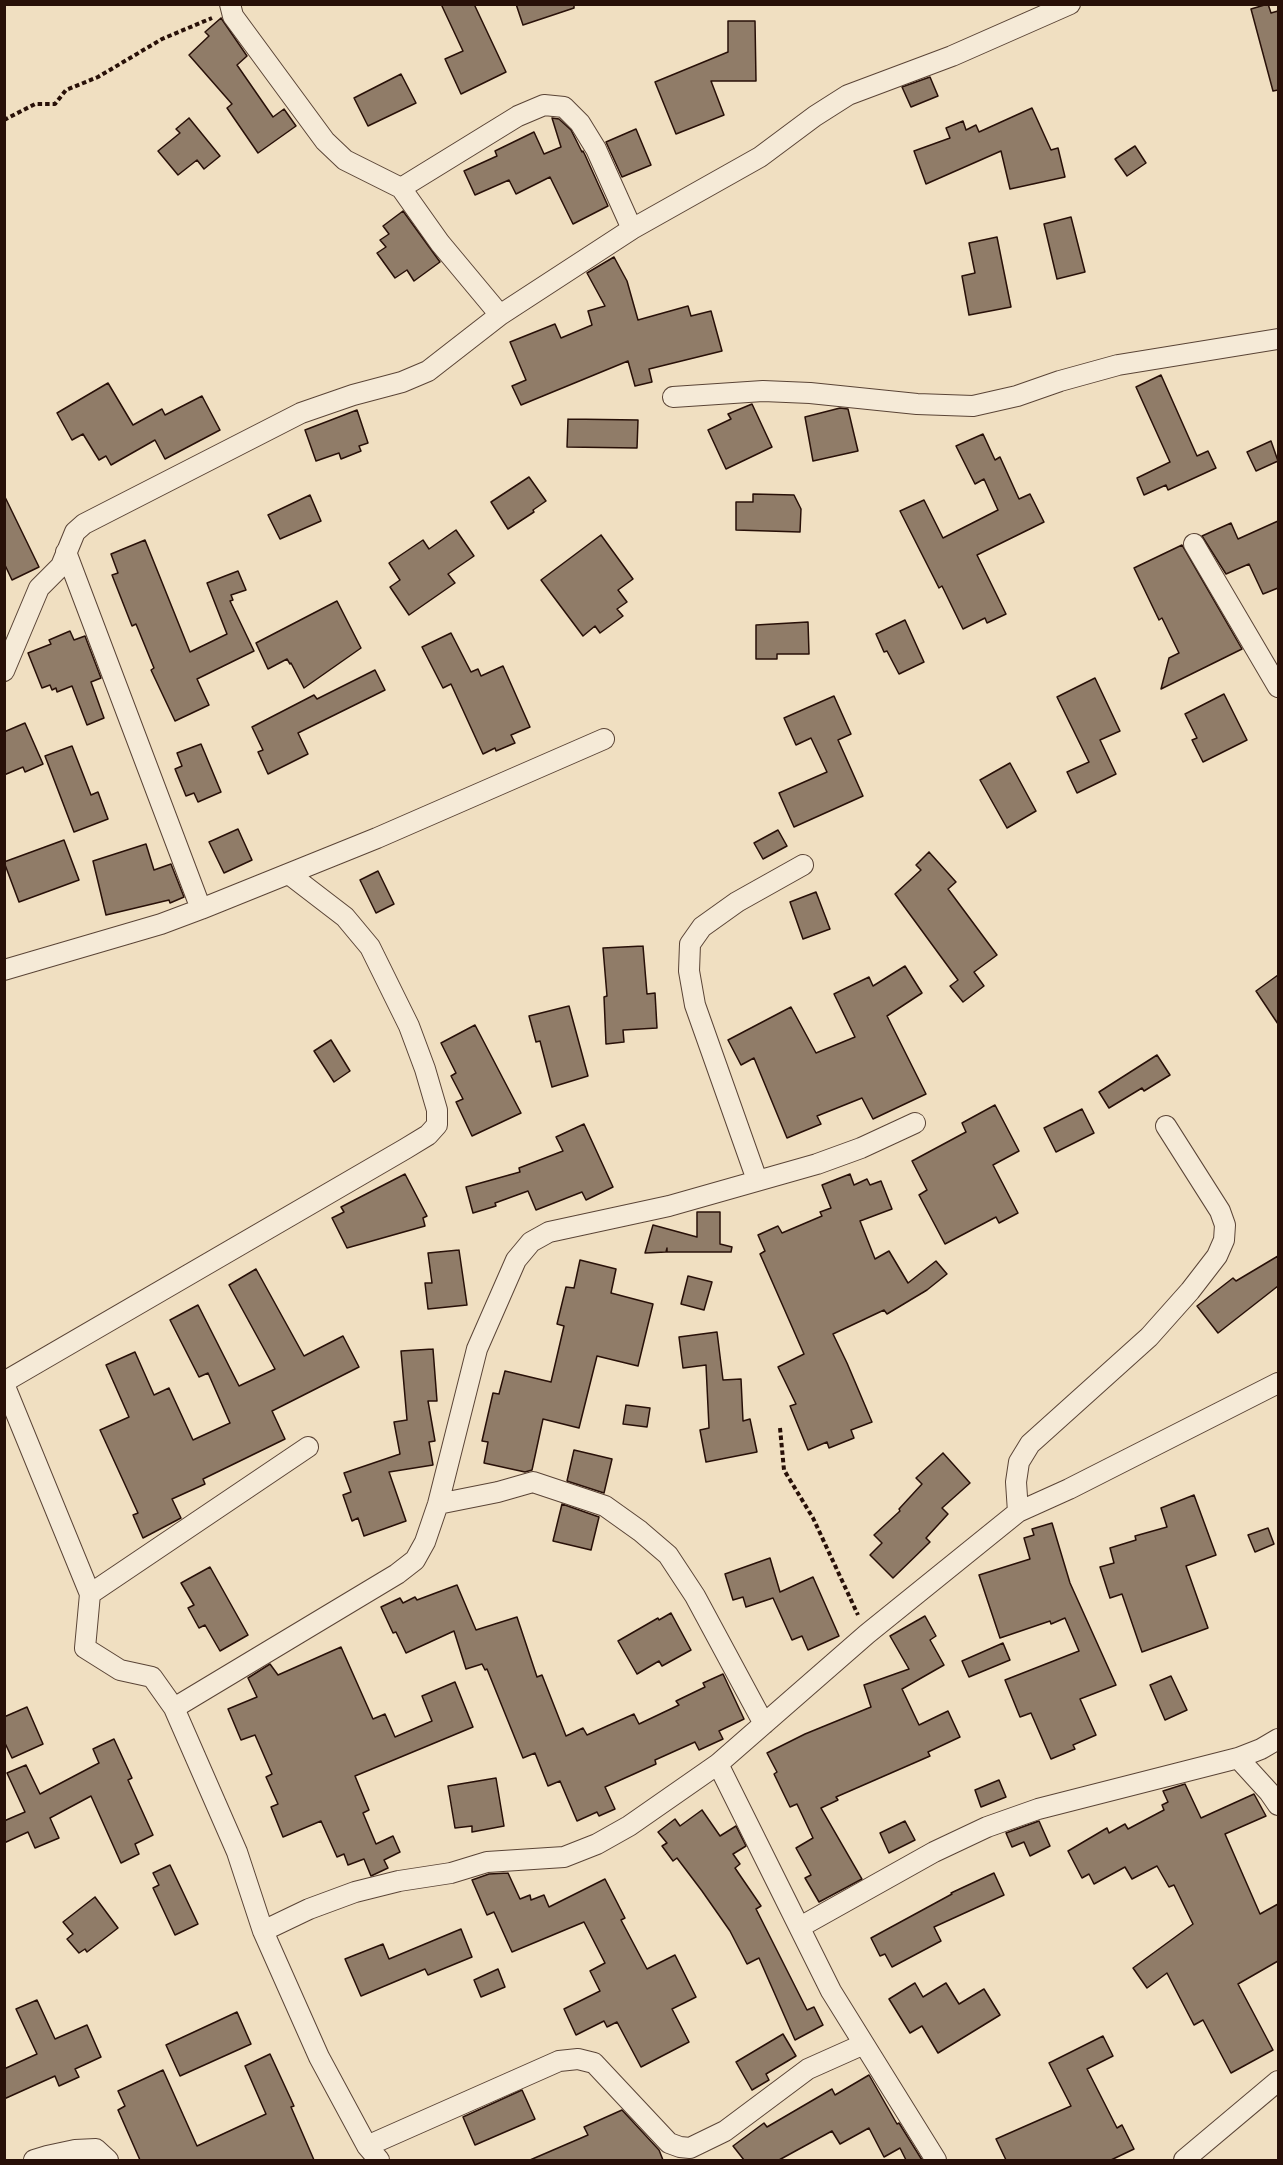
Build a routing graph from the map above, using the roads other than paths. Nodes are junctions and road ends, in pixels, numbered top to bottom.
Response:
1 (1070, 4) edge
2 (231, 10) edge
3 (401, 188) junction
4 (632, 229) junction
5 (500, 315) junction
6 (1278, 339) edge
7 (673, 397) dead end
8 (1194, 544) dead end
9 (66, 552) junction
10 (4, 671) edge
11 (1278, 687) edge
12 (604, 739) dead end
13 (803, 866) dead end
14 (289, 874) junction
15 (201, 909) junction
16 (4, 970) edge
17 (915, 1123) dead end
18 (1166, 1126) dead end
19 (757, 1180) junction
20 (4, 1383) edge
21 (1278, 1383) edge
22 (308, 1447) dead end
23 (438, 1504) junction
24 (1018, 1512) junction
25 (90, 1594) junction
26 (174, 1708) junction
27 (764, 1724) junction
28 (1278, 1739) edge
29 (1238, 1758) junction
30 (718, 1764) junction
31 (1278, 1805) edge
32 (800, 1927) junction
33 (263, 1931) junction
34 (864, 2044) junction
35 (1278, 2081) edge
36 (373, 2153) edge
37 (34, 2160) edge
38 (108, 2160) edge
39 (936, 2160) edge
40 (1184, 2160) edge

1 - 4 street
2 - 3 street
3 - 4 street
3 - 5 street
4 - 5 street
5 - 9 street
6 - 7 street
8 - 11 street
9 - 10 street
9 - 15 street
12 - 14 street
13 - 19 street
14 - 15 street
14 - 20 street
15 - 16 street
17 - 19 street
18 - 24 street
19 - 23 street
20 - 25 street
21 - 24 street
22 - 25 street
23 - 26 street
23 - 27 street
24 - 27 street
25 - 26 street
26 - 33 street
27 - 30 street
28 - 29 street
29 - 31 street
29 - 32 street
30 - 32 street
30 - 33 street
32 - 34 street
33 - 36 street
34 - 36 street
34 - 39 street
35 - 40 street
37 - 38 street

